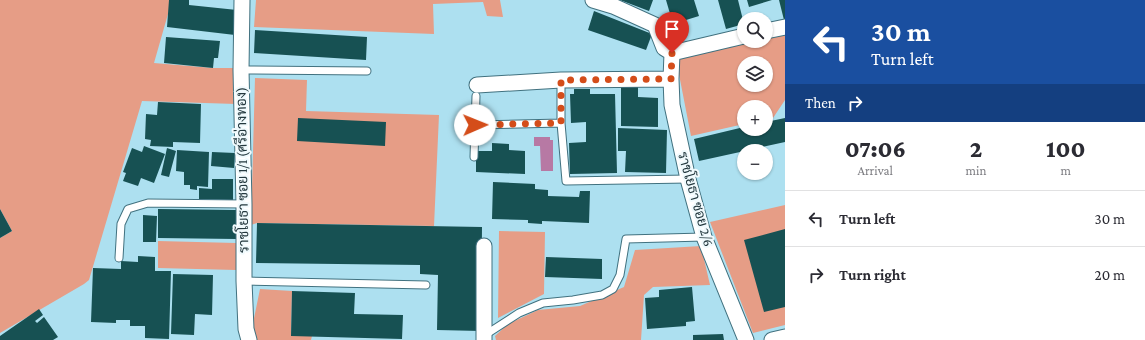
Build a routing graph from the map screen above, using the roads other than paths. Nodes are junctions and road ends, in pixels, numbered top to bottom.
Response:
1 (242, 0) edge
2 (593, 0) edge
3 (785, 27) edge
4 (773, 30) edge
5 (737, 38) edge
6 (672, 53) junction
7 (241, 70) junction
8 (367, 71) dead end
9 (671, 79) junction
10 (561, 80) junction
11 (476, 91) joint
12 (561, 123) junction
13 (475, 125) junction
14 (474, 157) dead end
15 (688, 179) junction
16 (244, 204) junction
17 (704, 237) junction
18 (484, 246) dead end
19 (119, 258) dead end
20 (244, 281) junction
21 (426, 285) dead end
22 (785, 336) edge
23 (484, 338) edge
24 (249, 340) edge
25 (746, 340) edge
26 (772, 340) edge

1 - 7 street, ราชโยธา ซอย 1/1 (ศรีอ่างทอง)
2 - 6 street
3 - 4 street
5 - 6 street
6 - 9 street, ราชโยธา ซอย 2/6
7 - 8 lane
7 - 16 street, ราชโยธา ซอย 1/1 (ศรีอ่างทอง)
9 - 10 street
9 - 15 street, ราชโยธา ซอย 2/6
10 - 11 street
10 - 12 lane
11 - 13 lane
12 - 13 lane
12 - 15 lane
13 - 14 lane
15 - 17 street, ราชโยธา ซอย 2/6
16 - 19 lane
16 - 20 street, ราชโยธา ซอย 1/1 (ศรีอ่างทอง)
17 - 23 lane
17 - 25 street, ราชโยธา ซอย 2/6
18 - 23 street
20 - 21 lane
20 - 24 street, ราชโยธา ซอย 1/1 (ศรีอ่างทอง)
22 - 26 street

